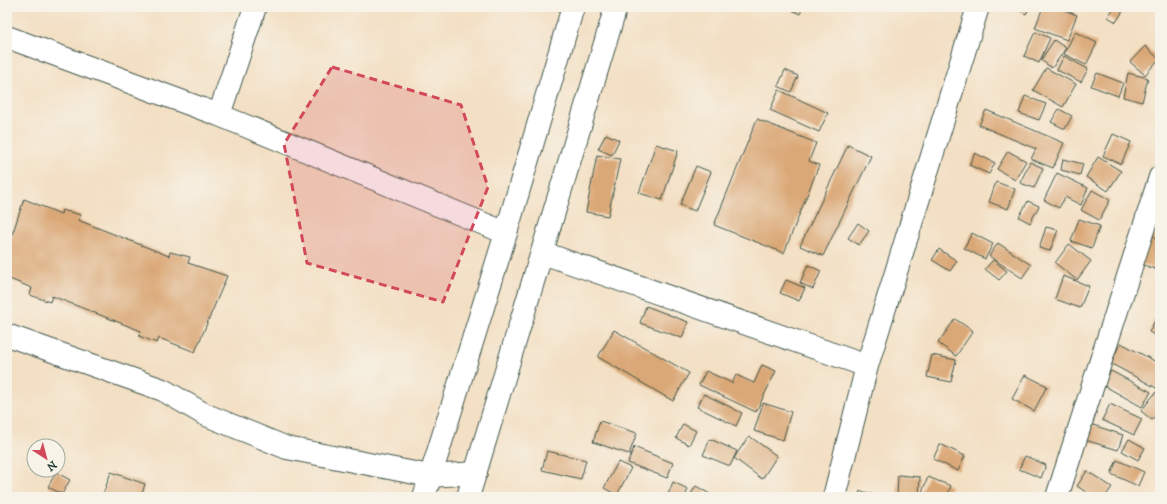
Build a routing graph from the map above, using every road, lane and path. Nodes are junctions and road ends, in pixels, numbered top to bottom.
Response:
1 (255, 7) edge
2 (573, 7) edge
3 (616, 7) edge
4 (978, 7) edge
5 (7, 37) edge
6 (219, 116) junction
7 (1160, 177) edge
8 (506, 233) junction
9 (543, 253) junction
10 (7, 335) edge
11 (867, 366) junction
12 (476, 473) junction
13 (430, 476) junction
14 (424, 497) edge
15 (468, 497) edge
16 (834, 497) edge
17 (1057, 497) edge

1 - 6 main road
2 - 8 main road
3 - 9 main road
4 - 11 main road
5 - 6 main road
6 - 8 main road
7 - 17 main road
8 - 13 main road
9 - 11 main road
9 - 12 main road
10 - 13 main road
11 - 16 main road
12 - 13 main road
12 - 15 main road
13 - 14 main road

